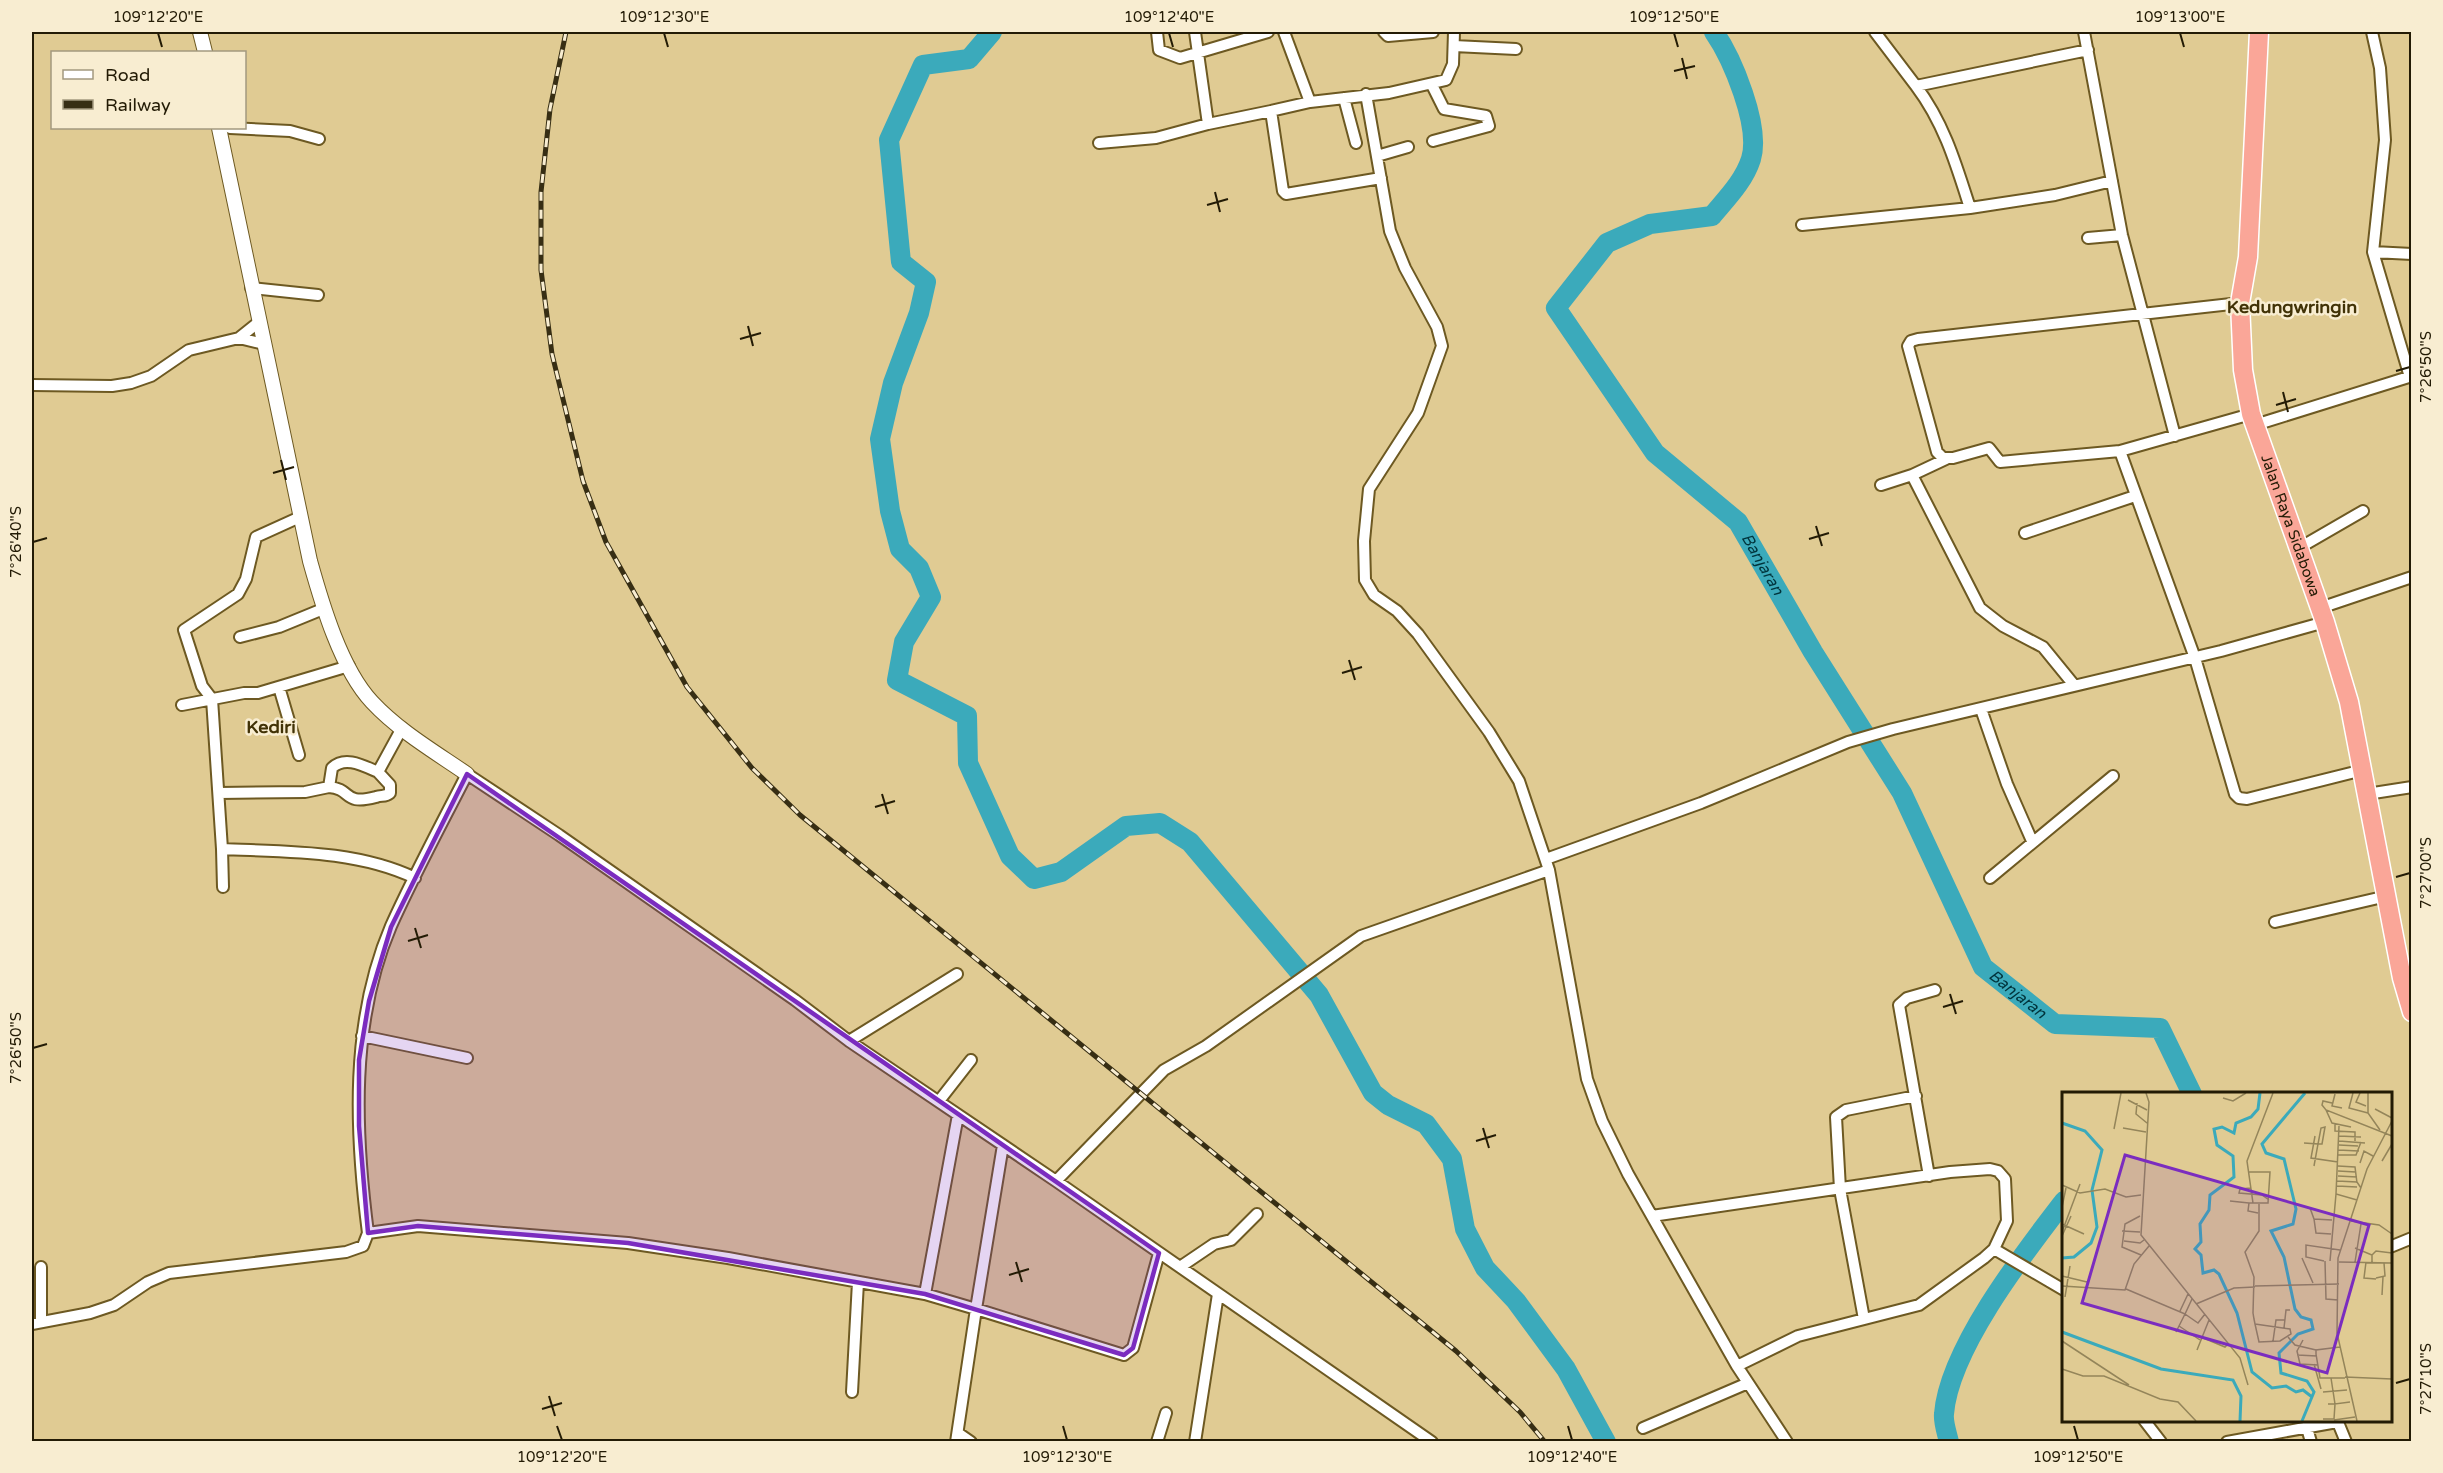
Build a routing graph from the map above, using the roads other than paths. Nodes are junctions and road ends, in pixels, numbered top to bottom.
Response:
1 (200, 32) edge
2 (1157, 32) edge
3 (1195, 32) edge
4 (1268, 32) edge
5 (1284, 32) edge
6 (1384, 32) edge
7 (1433, 32) edge
8 (1454, 32) edge
9 (1875, 32) edge
10 (2084, 32) edge
11 (2259, 32) edge
12 (2372, 32) edge
13 (1454, 46) junction
14 (1516, 49) dead end
15 (2088, 50) junction
16 (205, 51) edge
17 (1197, 54) junction
18 (1432, 85) junction
19 (1916, 86) junction
20 (1366, 94) junction
21 (1344, 99) junction
22 (1310, 102) junction
23 (1271, 111) junction
24 (1208, 124) junction
25 (219, 129) edge
26 (246, 129) edge
27 (319, 139) dead end
28 (1433, 141) dead end
29 (1099, 143) dead end
30 (1356, 143) dead end
31 (1408, 147) dead end
32 (1377, 156) junction
33 (1381, 178) junction
34 (2112, 181) junction
35 (1970, 208) junction
36 (1802, 225) dead end
37 (2122, 235) junction
38 (2088, 238) dead end
39 (2373, 252) junction
40 (2412, 254) edge
41 (251, 288) junction
42 (318, 295) dead end
43 (2240, 303) junction
44 (2143, 313) junction
45 (260, 322) junction
46 (239, 338) junction
47 (264, 344) junction
48 (2411, 376) edge
49 (32, 385) edge
50 (2253, 419) junction
51 (2175, 436) junction
52 (2120, 451) junction
53 (1946, 459) junction
54 (1912, 475) junction
55 (1881, 485) dead end
56 (2135, 496) junction
57 (2363, 512) dead end
58 (300, 517) junction
59 (2025, 533) dead end
60 (2299, 548) junction
61 (2412, 578) edge
62 (323, 609) junction
63 (2323, 615) junction
64 (240, 637) dead end
65 (2195, 658) junction
66 (349, 666) junction
67 (2074, 685) junction
68 (279, 687) junction
69 (212, 699) junction
70 (182, 705) dead end
71 (1981, 709) junction
72 (402, 728) junction
73 (299, 755) dead end
74 (2363, 770) junction
75 (378, 772) junction
76 (466, 774) junction
77 (2113, 776) dead end
78 (329, 787) junction
79 (2412, 787) edge
80 (219, 794) junction
81 (2367, 794) junction
82 (2032, 842) junction
83 (222, 849) junction
84 (1548, 865) junction
85 (415, 878) junction
86 (1990, 878) dead end
87 (223, 888) dead end
88 (2387, 896) junction
89 (2275, 922) dead end
90 (957, 974) dead end
91 (1935, 990) dead end
92 (2412, 1012) edge
93 (363, 1036) junction
94 (849, 1041) junction
95 (467, 1058) dead end
96 (971, 1060) dead end
97 (1916, 1096) junction
98 (939, 1101) junction
99 (958, 1115) junction
100 (1003, 1145) junction
101 (1929, 1176) junction
102 (1056, 1181) junction
103 (1840, 1189) junction
104 (1257, 1214) dead end
105 (1652, 1216) junction
106 (368, 1233) junction
107 (2412, 1238) edge
108 (2392, 1246) edge
109 (1998, 1250) junction
110 (1159, 1253) junction
111 (40, 1267) dead end
112 (1180, 1267) junction
113 (858, 1282) junction
114 (2059, 1287) edge
115 (925, 1294) junction
116 (1218, 1294) junction
117 (976, 1309) junction
118 (1864, 1319) junction
119 (36, 1323) edge
120 (1737, 1366) junction
121 (1748, 1383) junction
122 (852, 1392) dead end
123 (1166, 1413) dead end
124 (2146, 1422) edge
125 (2333, 1422) edge
126 (2337, 1422) edge
127 (1643, 1428) dead end
128 (2307, 1428) junction
129 (957, 1437) edge
130 (971, 1442) edge
131 (1157, 1442) edge
132 (1195, 1442) edge
133 (1432, 1442) edge
134 (1787, 1442) edge
135 (2161, 1442) edge
136 (2227, 1442) edge
137 (2311, 1442) edge
138 (2346, 1442) edge

1 - 16 street
2 - 17 street
3 - 17 street
4 - 17 street
5 - 22 street
6 - 7 street
8 - 13 street
9 - 19 street
10 - 15 street
11 - 43 highway, Jalan Raya Sidabowa
12 - 39 street
13 - 14 street
13 - 18 street
15 - 19 street
15 - 34 street
17 - 24 street
18 - 20 street
18 - 28 street
19 - 35 street
20 - 21 street
20 - 32 street
21 - 22 street
21 - 30 street
22 - 23 street
23 - 24 street
23 - 33 street
24 - 29 street
25 - 41 street
26 - 27 street
31 - 32 street
32 - 33 street
33 - 84 street
34 - 35 street
34 - 37 street
35 - 36 street
37 - 38 street
37 - 44 street
39 - 40 street
39 - 48 street
41 - 42 street
41 - 45 street
43 - 44 street
43 - 50 highway, Jalan Raya Sidabowa
44 - 51 street
44 - 53 street
45 - 46 street
45 - 47 street
46 - 47 street
46 - 49 street
47 - 58 street
48 - 50 street
50 - 51 street
50 - 60 highway, Jalan Raya Sidabowa
51 - 52 street
52 - 53 street
52 - 56 street
53 - 54 street
54 - 55 street
54 - 67 street
56 - 59 street
56 - 65 street
57 - 60 street
58 - 62 street
58 - 69 street
60 - 63 highway, Jalan Raya Sidabowa
61 - 63 street
62 - 64 street
62 - 66 street
63 - 65 street
63 - 74 highway, Jalan Raya Sidabowa
65 - 67 street
65 - 74 street
66 - 68 street
66 - 72 street
67 - 71 street
68 - 69 street
68 - 73 street
69 - 70 street
69 - 80 street
71 - 82 street
71 - 84 street
72 - 75 street
72 - 76 street
74 - 81 highway, Jalan Raya Sidabowa
75 - 78 street
75 - 78 street
76 - 85 street
76 - 94 street
77 - 82 street
78 - 80 street
79 - 81 street
80 - 83 street
81 - 88 highway, Jalan Raya Sidabowa
82 - 86 street
83 - 85 street
83 - 87 street
84 - 102 street
84 - 105 street
85 - 93 street
88 - 89 street
88 - 92 highway, Jalan Raya Sidabowa
90 - 94 street
91 - 97 street
93 - 95 street
93 - 106 street
94 - 98 street
96 - 98 street
97 - 101 street
97 - 103 street
98 - 99 street
99 - 100 street
99 - 115 street
100 - 102 street
100 - 117 street
101 - 103 street
101 - 109 street
102 - 110 street
103 - 105 street
103 - 118 street
104 - 112 street
105 - 120 street
106 - 113 street
106 - 119 street
107 - 108 street
109 - 114 street
109 - 118 street
110 - 112 street
110 - 117 street
111 - 119 street
112 - 116 street
113 - 115 street
113 - 122 street
115 - 117 street
116 - 132 street
116 - 133 street
117 - 129 street
118 - 120 street
120 - 121 street
121 - 127 street
121 - 134 street
123 - 131 street
124 - 135 street
125 - 128 street
126 - 138 street
128 - 136 street
128 - 137 street
129 - 130 street

